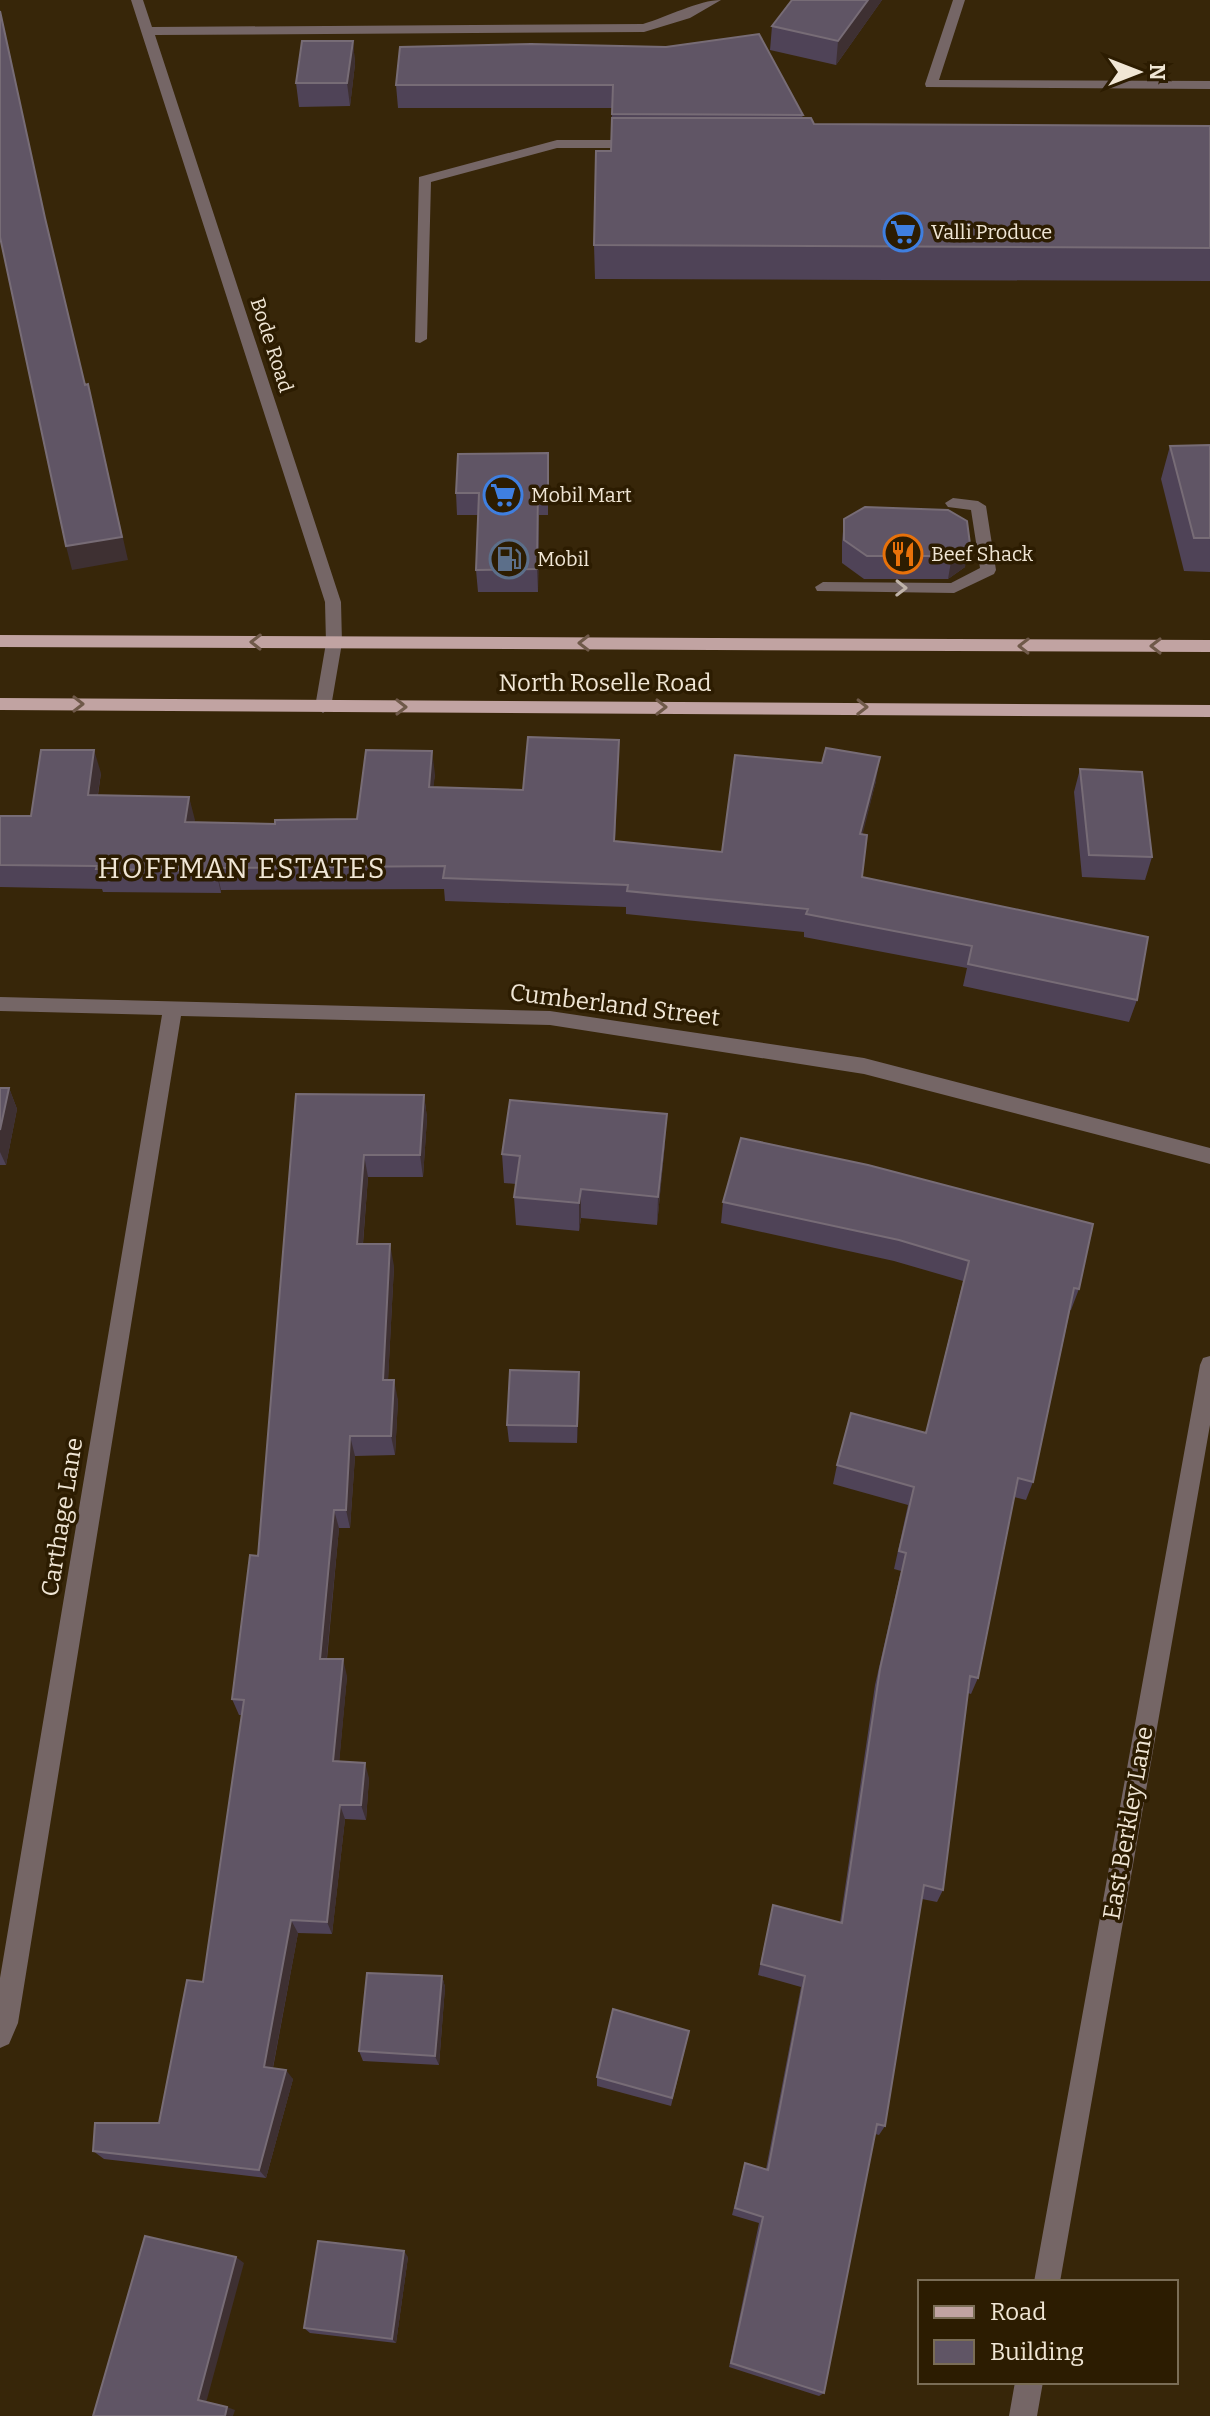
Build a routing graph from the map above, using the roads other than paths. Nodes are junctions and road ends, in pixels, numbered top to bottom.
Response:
1 (137, 0) edge
2 (715, 0) edge
3 (959, 0) edge
4 (148, 31) junction
5 (1210, 85) edge
6 (653, 144) edge
7 (420, 339) dead end
8 (953, 503) dead end
9 (823, 587) dead end
10 (0, 641) edge
11 (334, 643) junction
12 (1210, 646) edge
13 (0, 704) edge
14 (323, 707) junction
15 (1210, 711) edge
16 (0, 1004) edge
17 (173, 1007) junction
18 (1210, 1156) edge
19 (1210, 1365) edge
20 (0, 2035) edge
21 (1047, 2280) edge
22 (1029, 2384) edge
23 (1023, 2416) edge

1 - 4 street, Bode Road
2 - 4 street
3 - 5 street
4 - 11 street, Bode Road
6 - 7 street
9 -> 8 street
11 -> 10 main road, North Roselle Road
12 -> 11 main road, North Roselle Road
11 - 14 street, Bode Road
13 -> 14 main road, North Roselle Road
14 -> 15 main road, North Roselle Road
16 - 17 street, Cumberland Street
17 - 18 street, Cumberland Street
17 - 20 street, Carthage Lane
19 - 21 street, East Berkley Lane
22 - 23 street

